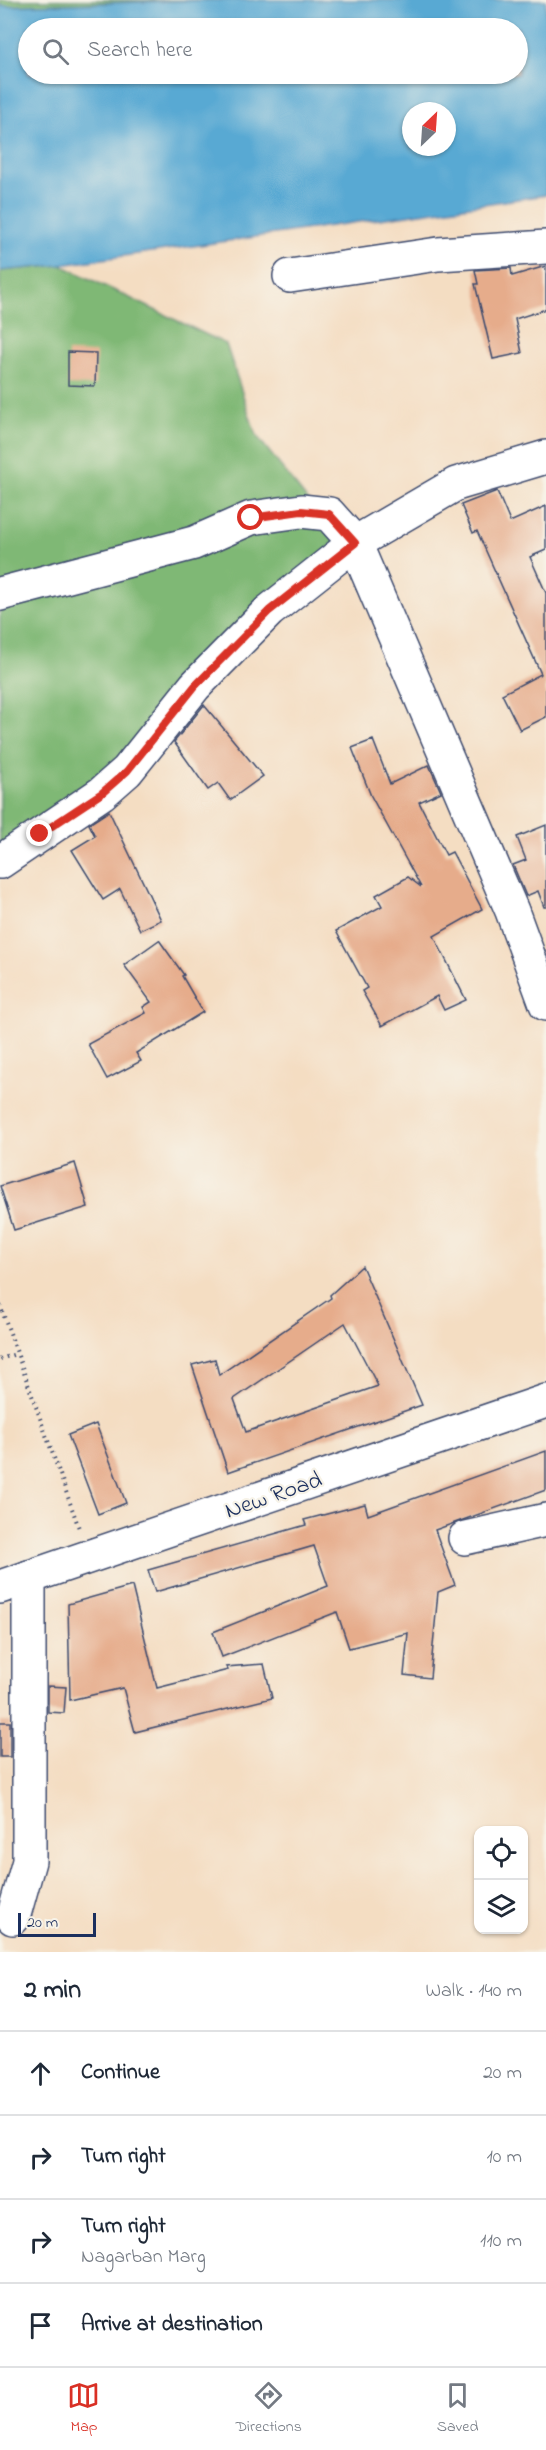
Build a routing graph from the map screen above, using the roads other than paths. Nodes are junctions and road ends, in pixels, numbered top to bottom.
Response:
1 (546, 247) edge
2 (290, 276) dead end
3 (546, 457) edge
4 (355, 543) junction
5 (0, 594) edge
6 (0, 862) edge
7 (546, 1004) edge
8 (546, 1401) edge
9 (546, 1520) edge
10 (465, 1538) dead end
11 (14, 1582) edge
12 (13, 1918) dead end

1 - 2 street
3 - 4 street
4 - 5 street
4 - 6 street
4 - 7 street
8 - 11 street, New Road
9 - 10 street
11 - 12 street

